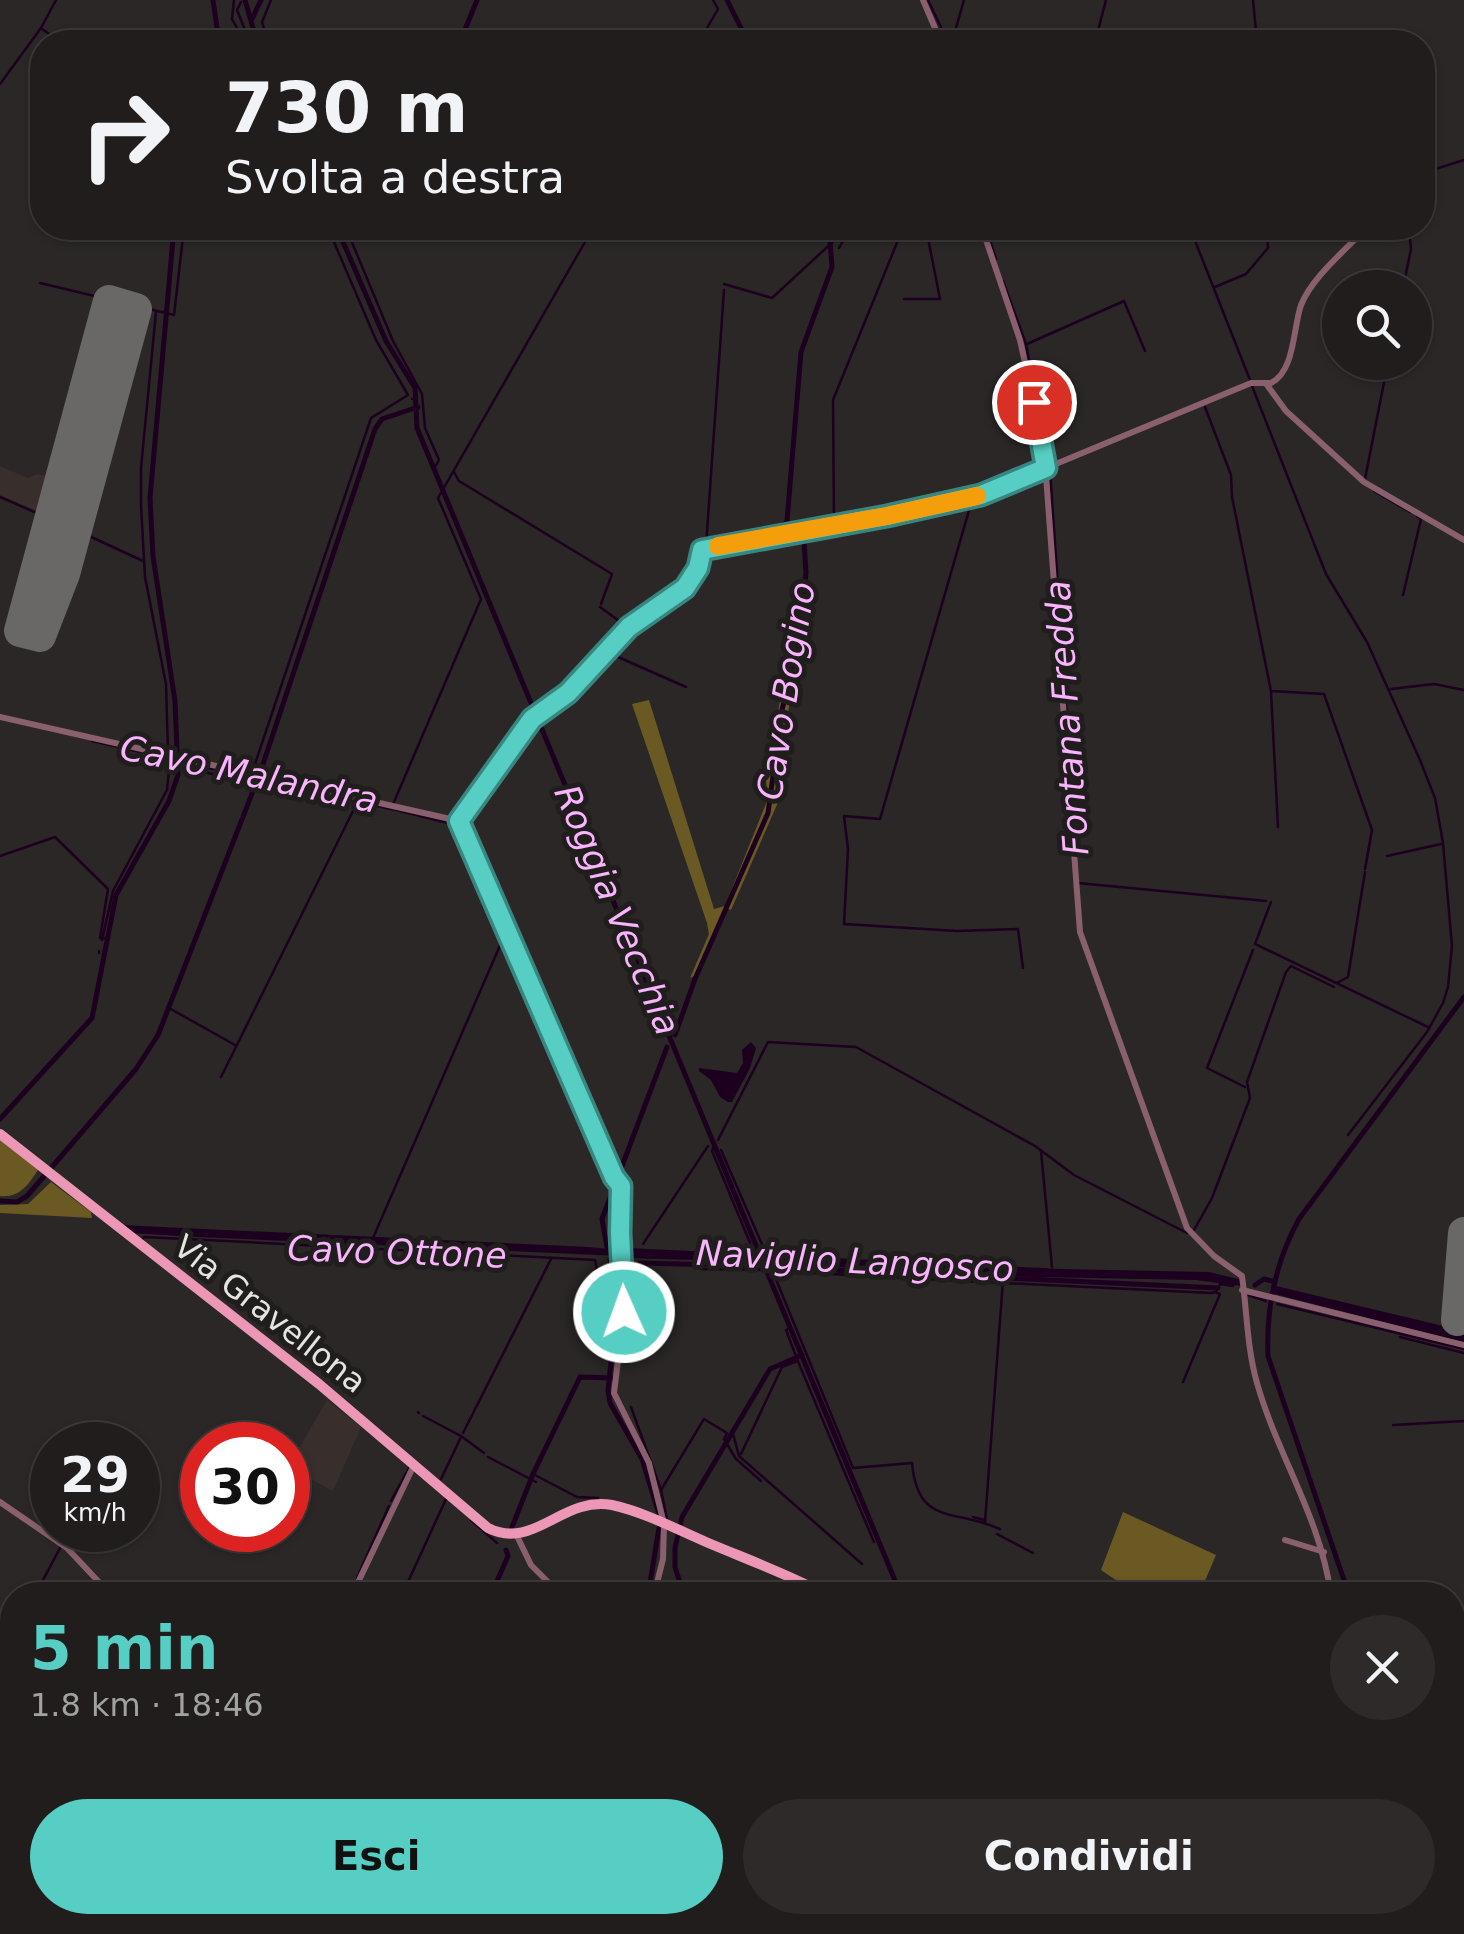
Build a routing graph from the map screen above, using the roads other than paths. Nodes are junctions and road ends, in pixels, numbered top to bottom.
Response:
1 (923, 0) edge
2 (935, 30) edge
3 (986, 240) edge
4 (1355, 240) edge
5 (1266, 384) junction
6 (1046, 468) junction
7 (1464, 540) edge
8 (0, 717) edge
9 (459, 821) junction
10 (0, 1134) edge
11 (1243, 1288) junction
12 (1464, 1345) edge
13 (414, 1464) junction
14 (0, 1502) edge
15 (674, 1528) junction
16 (520, 1533) junction
17 (1285, 1540) dead end
18 (1324, 1552) junction
19 (524, 1556) junction
20 (99, 1582) edge
21 (358, 1582) edge
22 (549, 1582) edge
23 (657, 1582) edge
24 (797, 1582) edge
25 (1328, 1582) edge

1 - 2 street
3 - 6 street
4 - 5 street
5 - 6 street
5 - 7 street
6 - 9 street
6 - 11 street
8 - 9 street
9 - 15 street
10 - 13 main road, Via Gravellona
11 - 12 street
11 - 18 street
13 - 16 main road, Via Gravellona
13 - 21 street
14 - 20 street
15 - 16 main road
15 - 23 street
15 - 24 main road
16 - 19 street
16 - 19 street, Via Gravellona
17 - 18 street
18 - 25 street
19 - 22 street, Via Gravellona

